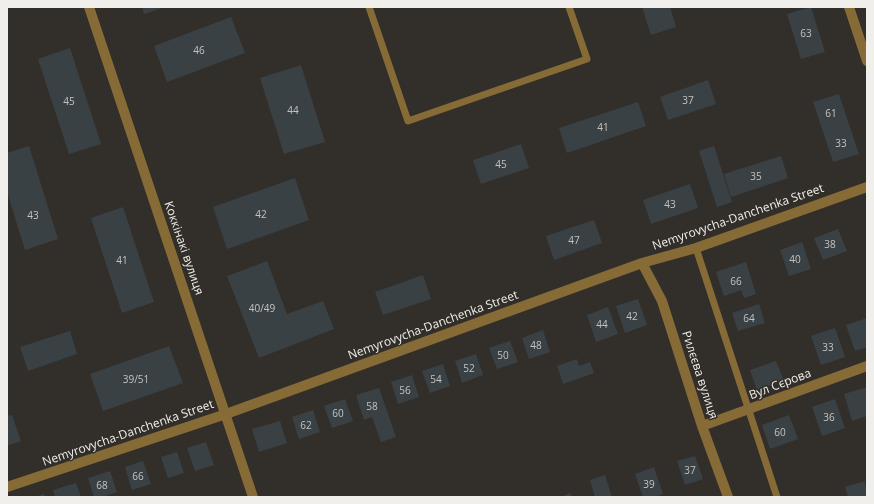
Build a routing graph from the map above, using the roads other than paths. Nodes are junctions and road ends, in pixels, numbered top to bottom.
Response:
1 (89, 7) edge
2 (369, 7) edge
3 (569, 7) edge
4 (851, 8) edge
5 (867, 61) edge
6 (867, 187) edge
7 (696, 248) junction
8 (642, 263) junction
9 (867, 366) edge
10 (749, 410) junction
11 (226, 414) junction
12 (702, 426) junction
13 (7, 487) edge
14 (725, 496) edge
15 (254, 497) edge
16 (777, 497) edge

1 - 11 street, Коккінакі вулиця
2 - 3 lane
4 - 5 street
6 - 7 street, Nemyrovycha-Danchenka Street
7 - 8 street, Nemyrovycha-Danchenka Street
7 - 10 lane
8 - 11 street, Nemyrovycha-Danchenka Street
8 - 12 street, Рилєєва вулиця
9 - 10 street, Вул Сєрова
10 - 12 street, Вул Сєрова
10 - 16 lane
11 - 13 street, Nemyrovycha-Danchenka Street
11 - 15 street, Коккінакі вулиця
12 - 14 street, Рилєєва вулиця

